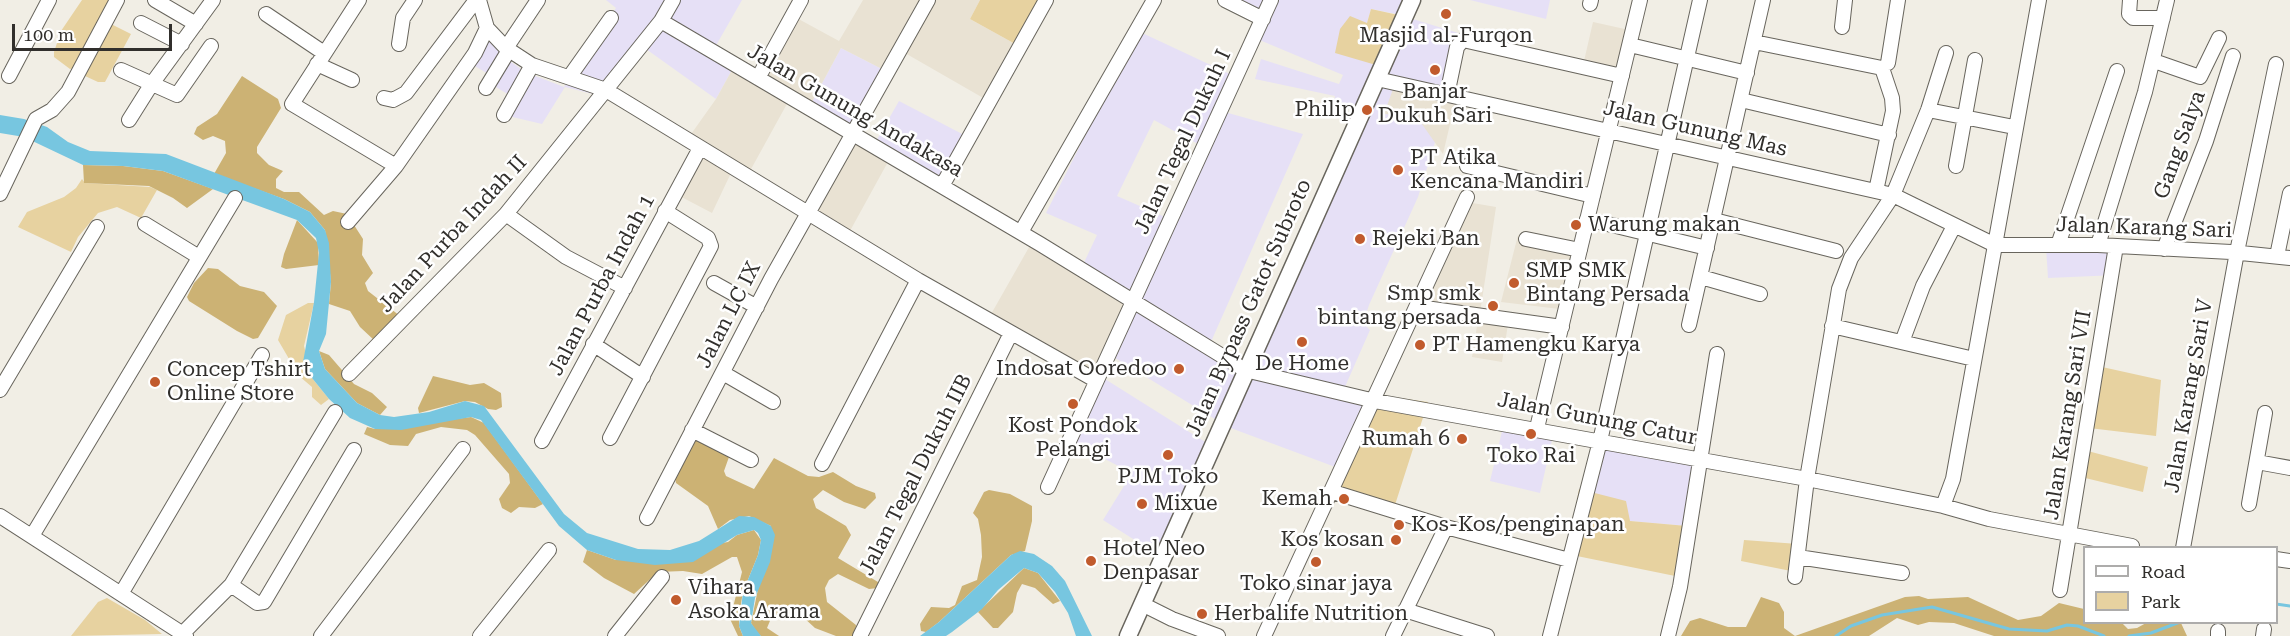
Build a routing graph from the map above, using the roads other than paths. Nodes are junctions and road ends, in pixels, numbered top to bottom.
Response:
1 (49, 0) edge
2 (117, 0) edge
3 (155, 0) edge
4 (213, 0) edge
5 (415, 0) edge
6 (477, 0) edge
7 (538, 0) edge
8 (673, 0) edge
9 (801, 0) edge
10 (928, 0) edge
11 (1046, 0) edge
12 (1154, 0) edge
13 (1225, 0) edge
14 (1271, 0) edge
15 (1412, 0) edge
16 (1640, 0) edge
17 (1700, 0) edge
18 (1763, 0) edge
19 (1845, 0) edge
20 (1898, 0) edge
21 (2036, 0) edge
22 (2130, 0) edge
23 (2167, 0) edge
24 (357, 1) edge
25 (266, 14) dead end
26 (611, 18) dead end
27 (2163, 18) junction
28 (1263, 19) junction
29 (661, 21) junction
30 (141, 23) dead end
31 (196, 24) junction
32 (1842, 27) dead end
33 (487, 28) junction
34 (2219, 38) dead end
35 (1754, 42) junction
36 (182, 44) junction
37 (399, 44) dead end
38 (1629, 45) junction
39 (211, 46) dead end
40 (507, 49) junction
41 (1946, 53) dead end
42 (2233, 56) dead end
43 (321, 58) junction
44 (1687, 59) junction
45 (1975, 60) dead end
46 (2154, 61) junction
47 (2276, 64) dead end
48 (531, 65) junction
49 (1885, 66) junction
50 (121, 70) dead end
51 (2117, 71) dead end
52 (1747, 73) junction
53 (9, 76) dead end
54 (570, 76) junction
55 (1622, 76) junction
56 (758, 78) junction
57 (1377, 79) junction
58 (352, 80) dead end
59 (150, 85) junction
60 (486, 88) dead end
61 (606, 90) junction
62 (1447, 95) junction
63 (384, 98) dead end
64 (1741, 100) junction
65 (1928, 110) junction
66 (504, 115) dead end
67 (1965, 116) junction
68 (129, 120) dead end
69 (2014, 127) junction
70 (1609, 131) junction
71 (853, 134) junction
72 (1889, 135) junction
73 (1667, 144) junction
74 (700, 148) junction
75 (1728, 158) junction
76 (396, 166) junction
77 (1467, 166) dead end
78 (1956, 166) dead end
79 (942, 186) junction
80 (1876, 191) junction
81 (2290, 193) edge
82 (0, 195) edge
83 (1893, 195) junction
84 (1593, 196) junction
85 (1467, 197) dead end
86 (235, 198) dead end
87 (665, 211) junction
88 (506, 214) junction
89 (808, 214) junction
90 (1587, 219) junction
91 (1714, 220) junction
92 (348, 222) dead end
93 (145, 224) dead end
94 (1954, 226) junction
95 (97, 227) dead end
96 (1021, 232) junction
97 (1647, 234) junction
98 (1526, 239) dead end
99 (1995, 245) junction
100 (2058, 245) junction
101 (2098, 245) junction
102 (2116, 246) junction
103 (1707, 248) junction
104 (2164, 249) junction
105 (1580, 250) junction
106 (1836, 251) dead end
107 (2237, 252) junction
108 (199, 257) junction
109 (2283, 257) edge
110 (1701, 277) junction
111 (918, 280) junction
112 (714, 283) dead end
113 (626, 288) junction
114 (1760, 294) dead end
115 (1132, 301) junction
116 (757, 307) junction
117 (1418, 308) junction
118 (1689, 325) dead end
119 (1832, 326) junction
120 (1562, 327) junction
121 (1011, 333) junction
122 (1902, 342) junction
123 (593, 344) junction
124 (1717, 354) dead end
125 (262, 355) dead end
126 (1974, 358) junction
127 (1245, 370) junction
128 (723, 373) junction
129 (349, 374) dead end
130 (643, 377) junction
131 (1095, 380) junction
132 (0, 390) edge
133 (1375, 400) junction
134 (773, 402) dead end
135 (335, 412) dead end
136 (2265, 413) dead end
137 (1537, 428) junction
138 (692, 430) junction
139 (610, 438) dead end
140 (542, 441) dead end
141 (1600, 441) junction
142 (463, 449) dead end
143 (354, 450) dead end
144 (1700, 459) junction
145 (751, 460) dead end
146 (2257, 462) junction
147 (822, 464) dead end
148 (2290, 468) edge
149 (1807, 479) junction
150 (1048, 487) dead end
151 (1333, 492) junction
152 (2249, 504) dead end
153 (1943, 506) junction
154 (0, 516) edge
155 (647, 518) dead end
156 (1446, 527) junction
157 (2071, 534) junction
158 (32, 536) junction
159 (2132, 546) dead end
160 (2183, 546) edge
161 (549, 550) dead end
162 (1798, 557) junction
163 (1569, 560) junction
164 (1902, 573) dead end
165 (662, 577) dead end
166 (1795, 577) dead end
167 (231, 585) junction
168 (2060, 590) dead end
169 (121, 594) junction
170 (1142, 604) junction
171 (1405, 610) junction
172 (183, 635) edge
173 (321, 636) edge
174 (480, 636) edge
175 (615, 636) edge
176 (860, 636) edge
177 (1128, 636) edge
178 (1218, 636) edge
179 (1264, 636) edge
180 (1393, 636) edge
181 (1487, 636) edge
182 (1550, 636) edge
183 (1668, 636) edge

1 - 53 street
2 - 82 street
3 - 31 street
4 - 31 street
5 - 37 street
6 - 33 street
6 - 63 street
7 - 40 street
8 - 29 street
9 - 56 street
10 - 71 street, Jalan LC IX
11 - 79 street
12 - 96 street
13 - 28 street
14 - 28 street, Jalan Tegal Dukuh I
15 - 57 main road, Jalan Bypass Gatot Subroto
16 - 38 street
17 - 44 street
18 - 35 street
19 - 32 street
20 - 49 street
21 - 69 street
22 - 27 street
23 - 27 street
24 - 43 street
25 - 43 street
26 - 54 street
27 - 46 street
28 - 115 street, Jalan Tegal Dukuh I
29 - 56 street, Jalan Gunung Andakasa
29 - 61 street
30 - 36 street
31 - 36 street
33 - 40 street
33 - 76 street
34 - 46 street
35 - 49 street
35 - 52 street
36 - 59 street
38 - 44 street
38 - 55 street
39 - 59 street
40 - 48 street
40 - 60 street
41 - 65 street
42 - 104 street, Gang Salya
43 - 58 street
43 - 76 street
44 - 52 street
44 - 73 street
45 - 67 street
46 - 101 street
47 - 107 street, Jalan Karang Sari V
48 - 54 street
48 - 66 street
49 - 72 street
50 - 59 street
51 - 100 street
52 - 64 street
54 - 61 street
55 - 62 street
55 - 70 street
56 - 71 street, Jalan Gunung Andakasa
57 - 62 street, Jalan Gunung Mas
57 - 127 main road, Jalan Bypass Gatot Subroto
59 - 68 street
61 - 74 street
61 - 88 street, Jalan Purba Indah II
62 - 70 street, Jalan Gunung Mas
64 - 72 street
64 - 75 street
65 - 67 street
65 - 83 street
67 - 69 street
67 - 78 street
69 - 99 street
70 - 73 street, Jalan Gunung Mas
70 - 84 street
71 - 79 street, Jalan Gunung Andakasa
71 - 89 street, Jalan LC IX
72 - 80 street
73 - 75 street, Jalan Gunung Mas
73 - 97 street
74 - 87 street, Jalan Purba Indah 1
74 - 89 street
75 - 80 street, Jalan Gunung Mas
75 - 91 street
76 - 92 street
77 - 84 street
79 - 96 street, Jalan Gunung Andakasa
80 - 83 street, Jalan Gunung Mas
81 - 109 street
83 - 94 street, Jalan Gunung Mas
83 - 119 street
84 - 90 street
85 - 117 street
86 - 108 street
87 - 113 street, Jalan Purba Indah 1
87 - 130 street
88 - 113 street
88 - 129 street, Jalan Purba Indah II
89 - 111 street
89 - 116 street, Jalan LC IX
90 - 97 street
90 - 105 street
91 - 103 street
91 - 106 street
93 - 108 street
94 - 99 street, Jalan Gunung Mas
94 - 122 street
95 - 132 street
96 - 115 street, Jalan Gunung Andakasa
97 - 103 street
97 - 141 street
98 - 105 street
99 - 100 street, Jalan Karang Sari
99 - 126 street
100 - 101 street, Jalan Karang Sari
101 - 102 street, Jalan Karang Sari
102 - 104 street, Jalan Karang Sari
102 - 157 street, Jalan Karang Sari VII
103 - 110 street
104 - 107 street, Jalan Karang Sari
105 - 120 street
107 - 109 street, Jalan Karang Sari
107 - 160 street, Jalan Karang Sari V
108 - 158 street
110 - 114 street
110 - 118 street
111 - 121 street
111 - 147 street
112 - 116 street
113 - 123 street, Jalan Purba Indah 1
115 - 127 street, Jalan Gunung Andakasa
115 - 131 street, Jalan Tegal Dukuh I
116 - 128 street, Jalan LC IX
117 - 120 street
117 - 133 street
119 - 122 street
119 - 149 street
120 - 137 street
121 - 131 street
121 - 176 street, Jalan Tegal Dukuh IIB
122 - 126 street
123 - 130 street
123 - 140 street, Jalan Purba Indah 1
124 - 144 street
125 - 169 street
126 - 153 street
127 - 133 street, Jalan Gunung Catur
127 - 170 main road, Jalan Bypass Gatot Subroto
128 - 134 street
128 - 138 street, Jalan LC IX
130 - 139 street
131 - 150 street, Jalan Tegal Dukuh I
133 - 137 street, Jalan Gunung Catur
133 - 151 street
135 - 167 street
136 - 146 street
137 - 141 street, Jalan Gunung Catur
138 - 145 street
138 - 155 street, Jalan LC IX
141 - 144 street, Jalan Gunung Catur
141 - 163 street
142 - 173 street
143 - 167 street
144 - 149 street, Jalan Gunung Catur
144 - 183 street
146 - 148 street
146 - 152 street
149 - 153 street, Jalan Gunung Catur
149 - 162 street
151 - 156 street
151 - 179 street
153 - 157 street, Jalan Gunung Catur
154 - 158 street
156 - 163 street
156 - 171 street
157 - 159 street, Jalan Gunung Catur
157 - 168 street, Jalan Karang Sari VII
158 - 169 street
161 - 174 street
162 - 164 street
162 - 166 street
163 - 182 street
165 - 175 street
167 - 172 street
169 - 172 street
170 - 177 main road, Jalan Bypass Gatot Subroto
170 - 178 street
171 - 180 street
171 - 181 street

